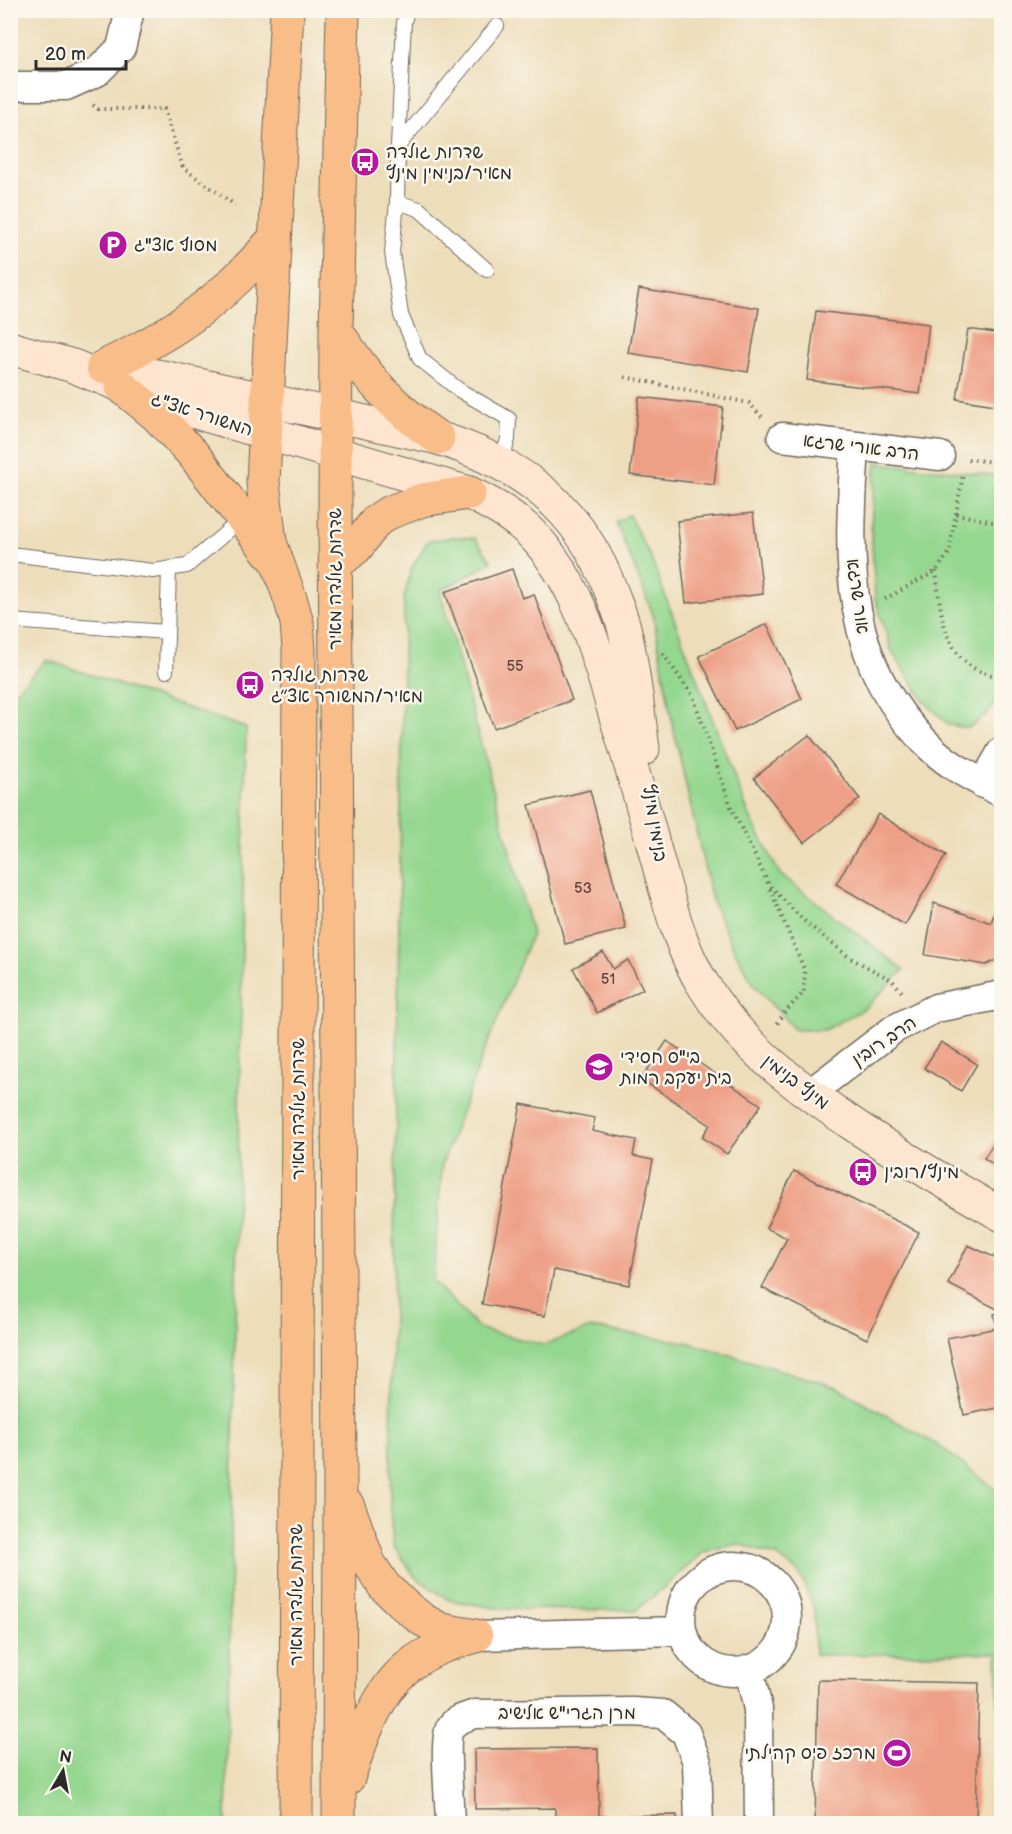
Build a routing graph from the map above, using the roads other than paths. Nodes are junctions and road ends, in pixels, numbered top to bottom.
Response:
1 (130, 10) edge
2 (287, 10) edge
3 (343, 10) edge
4 (406, 10) edge
5 (497, 26) dead end
6 (10, 86) edge
7 (398, 146) junction
8 (397, 202) junction
9 (275, 238) junction
10 (487, 270) dead end
11 (336, 330) junction
12 (10, 348) edge
13 (100, 373) junction
14 (268, 400) junction
15 (336, 415) junction
16 (266, 434) junction
17 (782, 437) road end
18 (438, 438) junction
19 (855, 446) junction
20 (335, 453) junction
21 (952, 463) road end
22 (501, 464) junction
23 (469, 493) junction
24 (243, 518) junction
25 (10, 554) edge
26 (276, 562) junction
27 (335, 565) junction
28 (169, 569) junction
29 (10, 621) edge
30 (167, 632) junction
31 (166, 671) dead end
32 (1002, 751) edge
33 (992, 788) edge
34 (664, 884) junction
35 (1002, 995) edge
36 (809, 1094) junction
37 (1002, 1215) edge
38 (340, 1474) junction
39 (682, 1631) junction
40 (476, 1636) junction
41 (749, 1670) junction
42 (339, 1813) edge
43 (296, 1824) edge
44 (450, 1824) edge
45 (699, 1824) edge
46 (759, 1824) edge

1 - 6 street
2 - 9 main road, שדרות גולדה מאיר
3 - 11 main road, שדרות גולדה מאיר
4 - 7 lane
5 - 7 lane
7 - 8 lane
8 - 10 lane
8 - 22 lane
9 - 13 main road
9 - 14 main road, שדרות גולדה מאיר
11 - 15 main road, שדרות גולדה מאיר
11 - 18 main road
12 - 13 street, המשורר אצ"ג
13 - 14 street, המשורר אצ"ג
13 - 16 street, המשורר אצ"ג
13 - 24 main road
14 - 15 street, המשורר אצ"ג
14 - 16 main road, שדרות גולדה מאיר
15 - 18 street, בנימין מינץ
15 - 20 main road, שדרות גולדה מאיר
16 - 20 street, המשורר אצ"ג
16 - 26 main road, שדרות גולדה מאיר
17 - 19 street, הרב אורי שרגא
18 - 22 street, בנימין מינץ
19 - 21 street, הרב אורי שרגא
19 - 33 street, אור שרגא
20 - 23 street, בנימין מינץ
20 - 27 main road, שדרות גולדה מאיר
22 - 34 street, בנימין מינץ
23 - 27 main road
23 - 34 street, בנימין מינץ
24 - 26 main road
24 - 28 lane
25 - 28 lane
26 - 43 main road, שדרות גולדה מאיר
27 - 38 main road, שדרות גולדה מאיר
28 - 30 lane
29 - 30 lane
30 - 31 lane
32 - 33 street
34 - 36 street, מינץ בנימין
35 - 36 street, הרב רובין
36 - 37 street, מינץ בנימין
38 - 40 main road
38 - 42 main road, שדרות גולדה מאיר
39 - 40 street
39 - 41 street
39 - 41 street
40 - 42 main road
41 - 46 street
44 - 45 street, מרן הגרי"ש אלישיב

